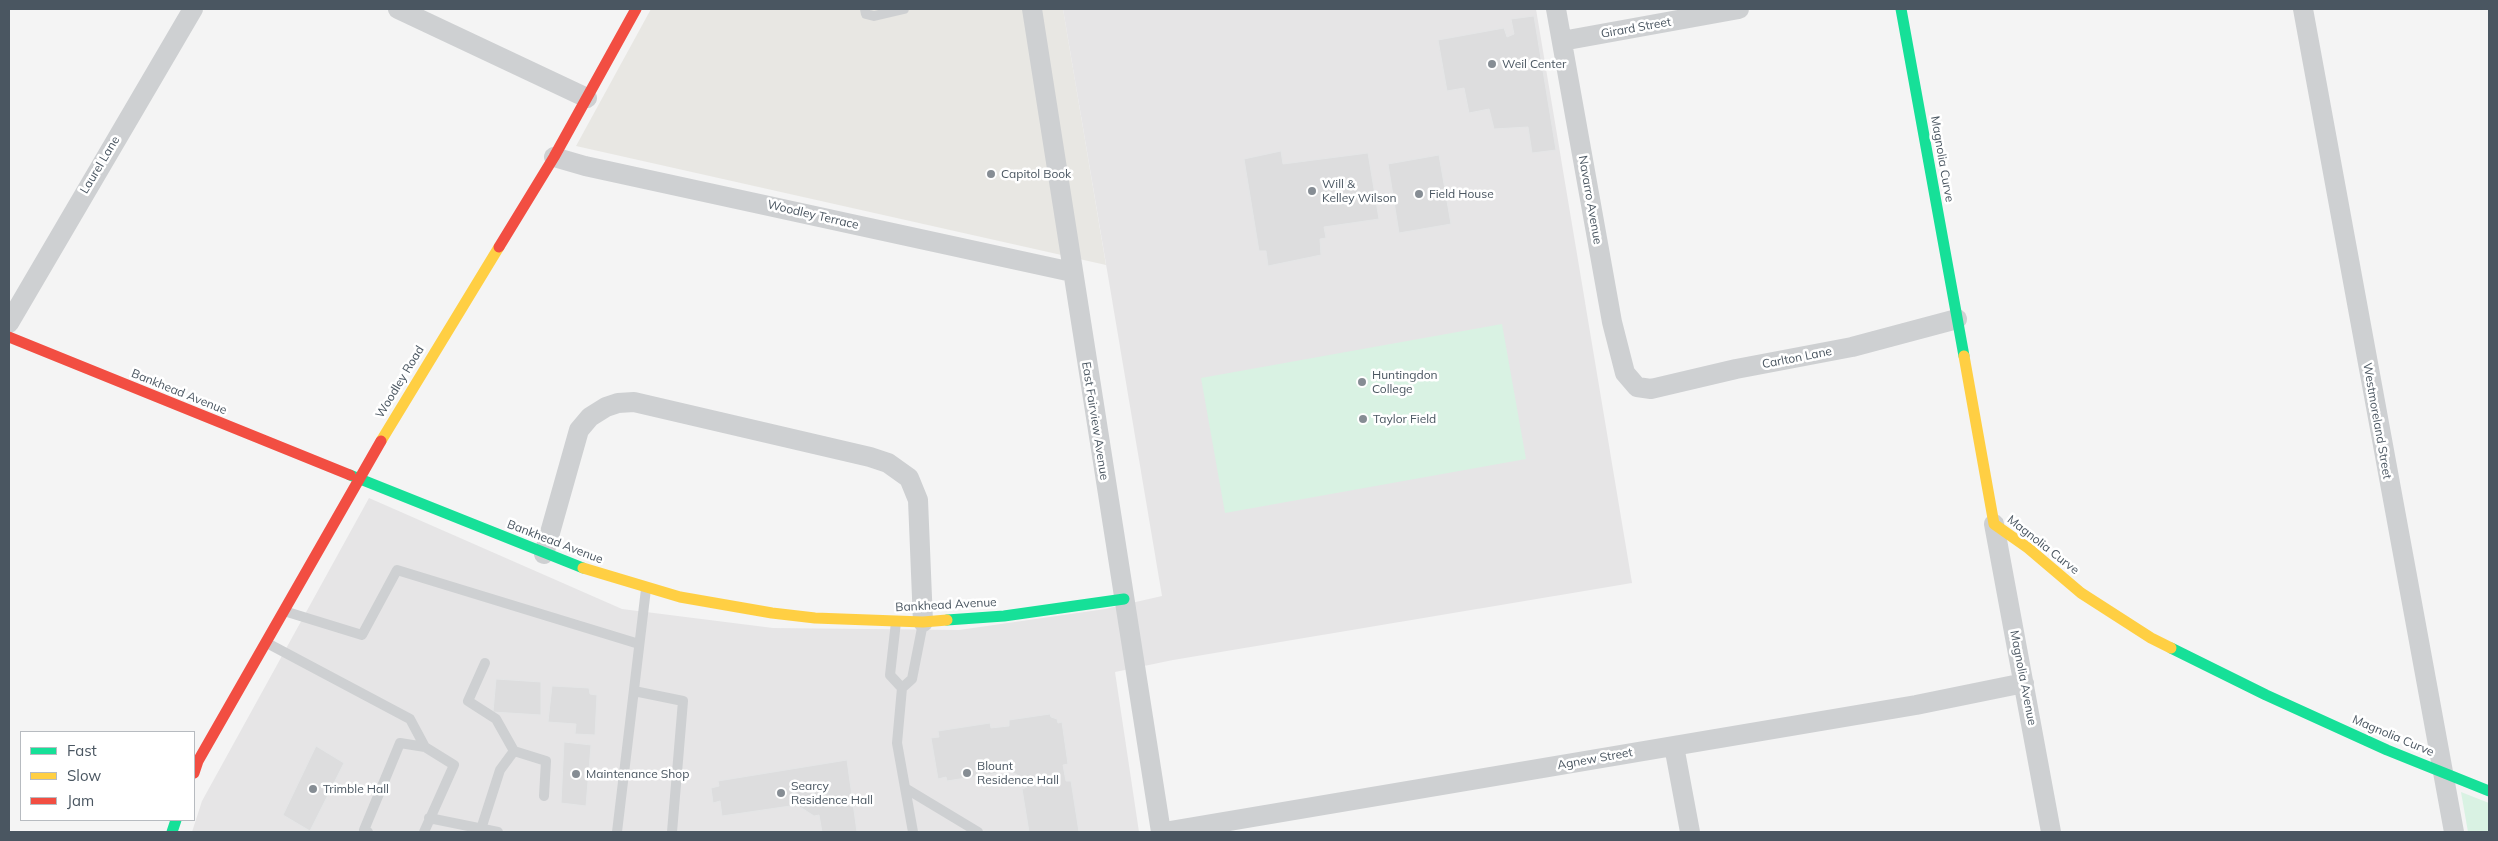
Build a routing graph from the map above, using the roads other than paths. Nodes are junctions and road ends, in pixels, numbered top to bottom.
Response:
1 (193, 9) edge
2 (398, 9) edge
3 (636, 9) edge
4 (865, 9) edge
5 (904, 9) edge
6 (1032, 9) edge
7 (1556, 9) edge
8 (1739, 9) edge
9 (1901, 9) edge
10 (2303, 9) edge
11 (1562, 41) junction
12 (587, 98) junction
13 (554, 157) junction
14 (1072, 272) junction
15 (1957, 320) junction
16 (9, 323) edge
17 (9, 337) edge
18 (1637, 387) joint
19 (358, 479) junction
20 (1994, 524) junction
21 (544, 554) junction
22 (646, 588) junction
23 (1124, 599) junction
24 (284, 611) junction
25 (896, 621) junction
26 (923, 622) junction
27 (267, 643) junction
28 (639, 644) junction
29 (485, 662) dead end
30 (2024, 683) junction
31 (902, 688) junction
32 (634, 691) junction
33 (1674, 746) junction
34 (426, 747) junction
35 (514, 751) junction
36 (195, 770) edge
37 (2442, 772) junction
38 (905, 788) junction
39 (2489, 791) edge
40 (544, 796) dead end
41 (429, 818) junction
42 (481, 829) junction
43 (675, 831) edge
44 (368, 832) edge
45 (424, 832) edge
46 (498, 832) edge
47 (617, 832) edge
48 (913, 832) edge
49 (978, 832) edge
50 (1162, 832) edge
51 (1690, 832) edge
52 (2051, 832) edge
53 (2454, 832) edge

1 - 16 street, Laurel Lane
2 - 12 street
3 - 12 street, Woodley Road
4 - 5 lane
6 - 14 street, East Fairview Avenue
7 - 11 street, Navarro Avenue
8 - 11 street, Girard Street
9 - 15 street, Magnolia Curve
10 - 37 street, Westmoreland Street
11 - 18 street, Navarro Avenue
12 - 13 street, Woodley Road
13 - 14 street, Woodley Terrace
13 - 19 street, Woodley Road
14 - 23 street, East Fairview Avenue
15 - 18 street, Carlton Lane
15 - 20 street, Magnolia Curve
17 - 19 street, Bankhead Avenue
19 - 21 street, Bankhead Avenue
19 - 24 street, Woodley Road
20 - 30 street, Magnolia Avenue
20 - 37 street, Magnolia Curve
21 - 22 street, Bankhead Avenue
21 - 26 street
22 - 25 street, Bankhead Avenue
22 - 28 lane
23 - 26 street, Bankhead Avenue
23 - 50 street, East Fairview Avenue
24 - 27 street, Woodley Road
24 - 28 lane
25 - 26 street, Bankhead Avenue
25 - 31 lane
26 - 31 lane
27 - 34 lane
27 - 36 street, Woodley Road
28 - 32 lane
29 - 35 lane
30 - 33 street, Agnew Street
30 - 52 street, Magnolia Avenue
31 - 38 lane
32 - 43 lane
32 - 47 lane
33 - 50 street, Agnew Street
33 - 51 street
34 - 41 lane
34 - 44 lane
35 - 40 lane
35 - 42 lane
37 - 39 street, Magnolia Curve
37 - 53 street, Westmoreland Street
38 - 48 lane
38 - 49 lane
41 - 42 lane
41 - 45 lane
42 - 46 lane

